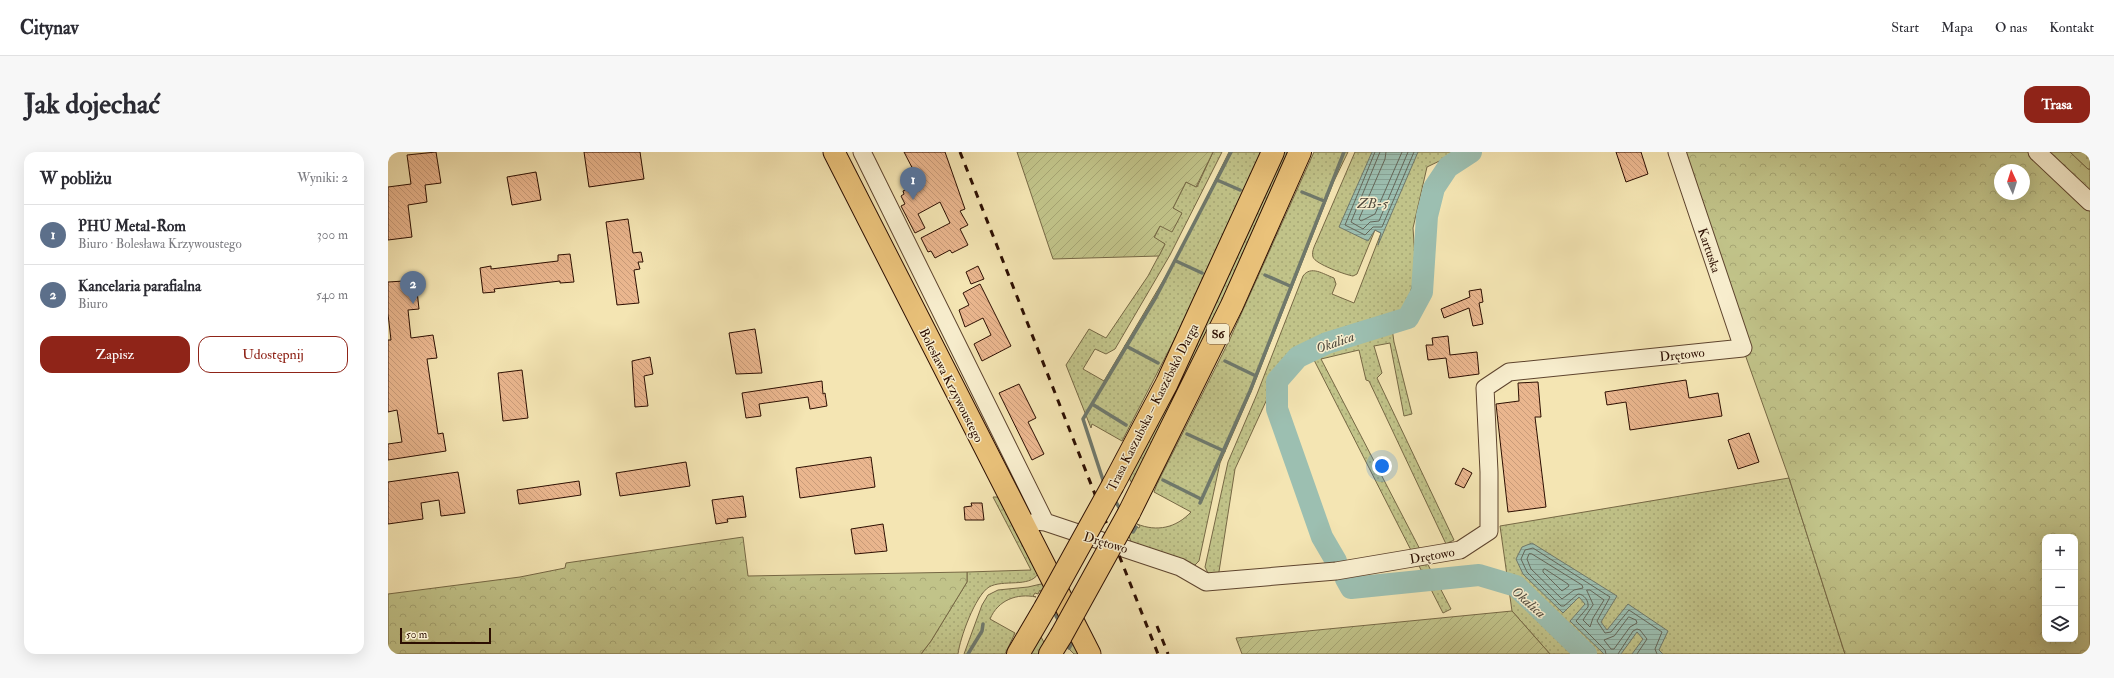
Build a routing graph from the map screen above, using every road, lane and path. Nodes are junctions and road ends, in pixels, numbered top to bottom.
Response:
1 (834, 152) edge
2 (862, 152) edge
3 (1273, 152) edge
4 (1300, 152) edge
5 (1677, 152) edge
6 (2037, 152) edge
7 (2090, 202) edge
8 (889, 207) junction
9 (867, 218) junction
10 (1743, 348) joint
11 (1045, 522) junction
12 (1025, 527) junction
13 (1055, 645) edge
14 (1018, 654) edge
15 (1090, 654) edge

1 - 9 main road, Bolesława Krzywoustego
2 - 8 street
3 - 14 highway, Trasa Kaszubska – Kaszëbskô Darga / S6, bridge
4 - 13 highway, Trasa Kaszubska – Kaszëbskô Darga / S6, bridge
5 - 10 street, Kartuska
6 - 7 street
8 - 9 street
8 - 11 street
9 - 12 main road, Bolesława Krzywoustego
10 - 11 street, Drętowo
11 - 12 street
12 - 15 main road, Bolesława Krzywoustego

